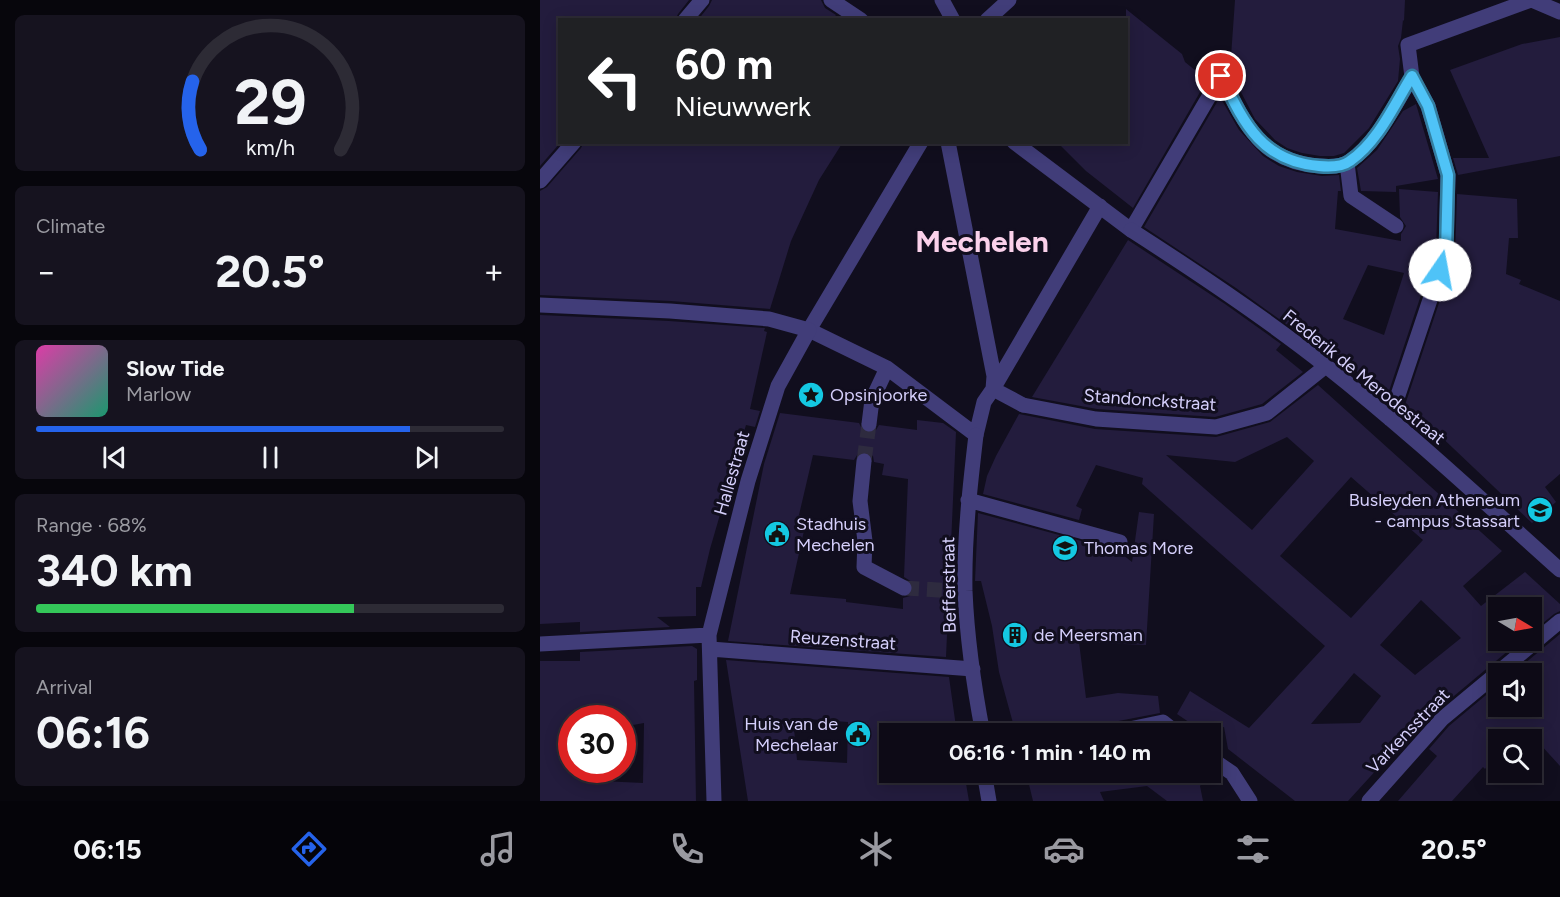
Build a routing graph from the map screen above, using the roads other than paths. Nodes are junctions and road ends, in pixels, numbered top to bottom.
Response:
1 (702, 0) edge
2 (831, 0) edge
3 (942, 0) edge
4 (1010, 0) edge
5 (1532, 0) edge
6 (1560, 12) edge
7 (687, 18) edge
8 (858, 18) edge
9 (952, 18) edge
10 (989, 18) edge
11 (1412, 76) junction
12 (572, 144) edge
13 (920, 144) edge
14 (948, 144) edge
15 (1017, 144) edge
16 (1347, 163) junction
17 (540, 181) edge
18 (1100, 206) junction
19 (1396, 226) dead end
20 (1131, 230) junction
21 (540, 305) edge
22 (809, 330) junction
23 (1326, 366) junction
24 (887, 368) junction
25 (993, 389) junction
26 (1390, 419) junction
27 (869, 424) tunnel mouth
28 (976, 435) junction
29 (864, 461) tunnel mouth
30 (968, 500) junction
31 (1120, 542) dead end
32 (1560, 570) edge
33 (904, 588) tunnel mouth
34 (1560, 621) edge
35 (710, 642) junction
36 (540, 644) edge
37 (973, 669) junction
38 (981, 723) edge
39 (1221, 766) edge
40 (986, 783) edge
41 (714, 801) edge
42 (989, 801) edge
43 (1250, 801) edge
44 (1370, 801) edge

1 - 7 street
2 - 8 street
3 - 9 street
4 - 10 street
5 - 6 street
5 - 11 street
11 - 16 street
11 - 26 street
12 - 17 street
13 - 22 street, Hallestraat
14 - 25 street
15 - 18 street, Frederik de Merodestraat
16 - 19 street
16 - 20 street
18 - 20 street, Frederik de Merodestraat
18 - 25 street, Befferstraat
20 - 23 street, Frederik de Merodestraat
21 - 22 street
22 - 24 street
22 - 35 street, Hallestraat
23 - 25 street, Standonckstraat
23 - 26 street, Frederik de Merodestraat
24 - 27 street
24 - 28 street
25 - 28 street, Befferstraat
26 - 32 street, Frederik de Merodestraat
28 - 30 street, Befferstraat
29 - 33 street
30 - 31 street
30 - 37 street, Befferstraat
34 - 44 street, Varkensstraat
35 - 36 street, Reuzenstraat
35 - 37 street, Reuzenstraat
35 - 41 street, Hallestraat
37 - 38 street, Befferstraat
39 - 43 street
40 - 42 street

